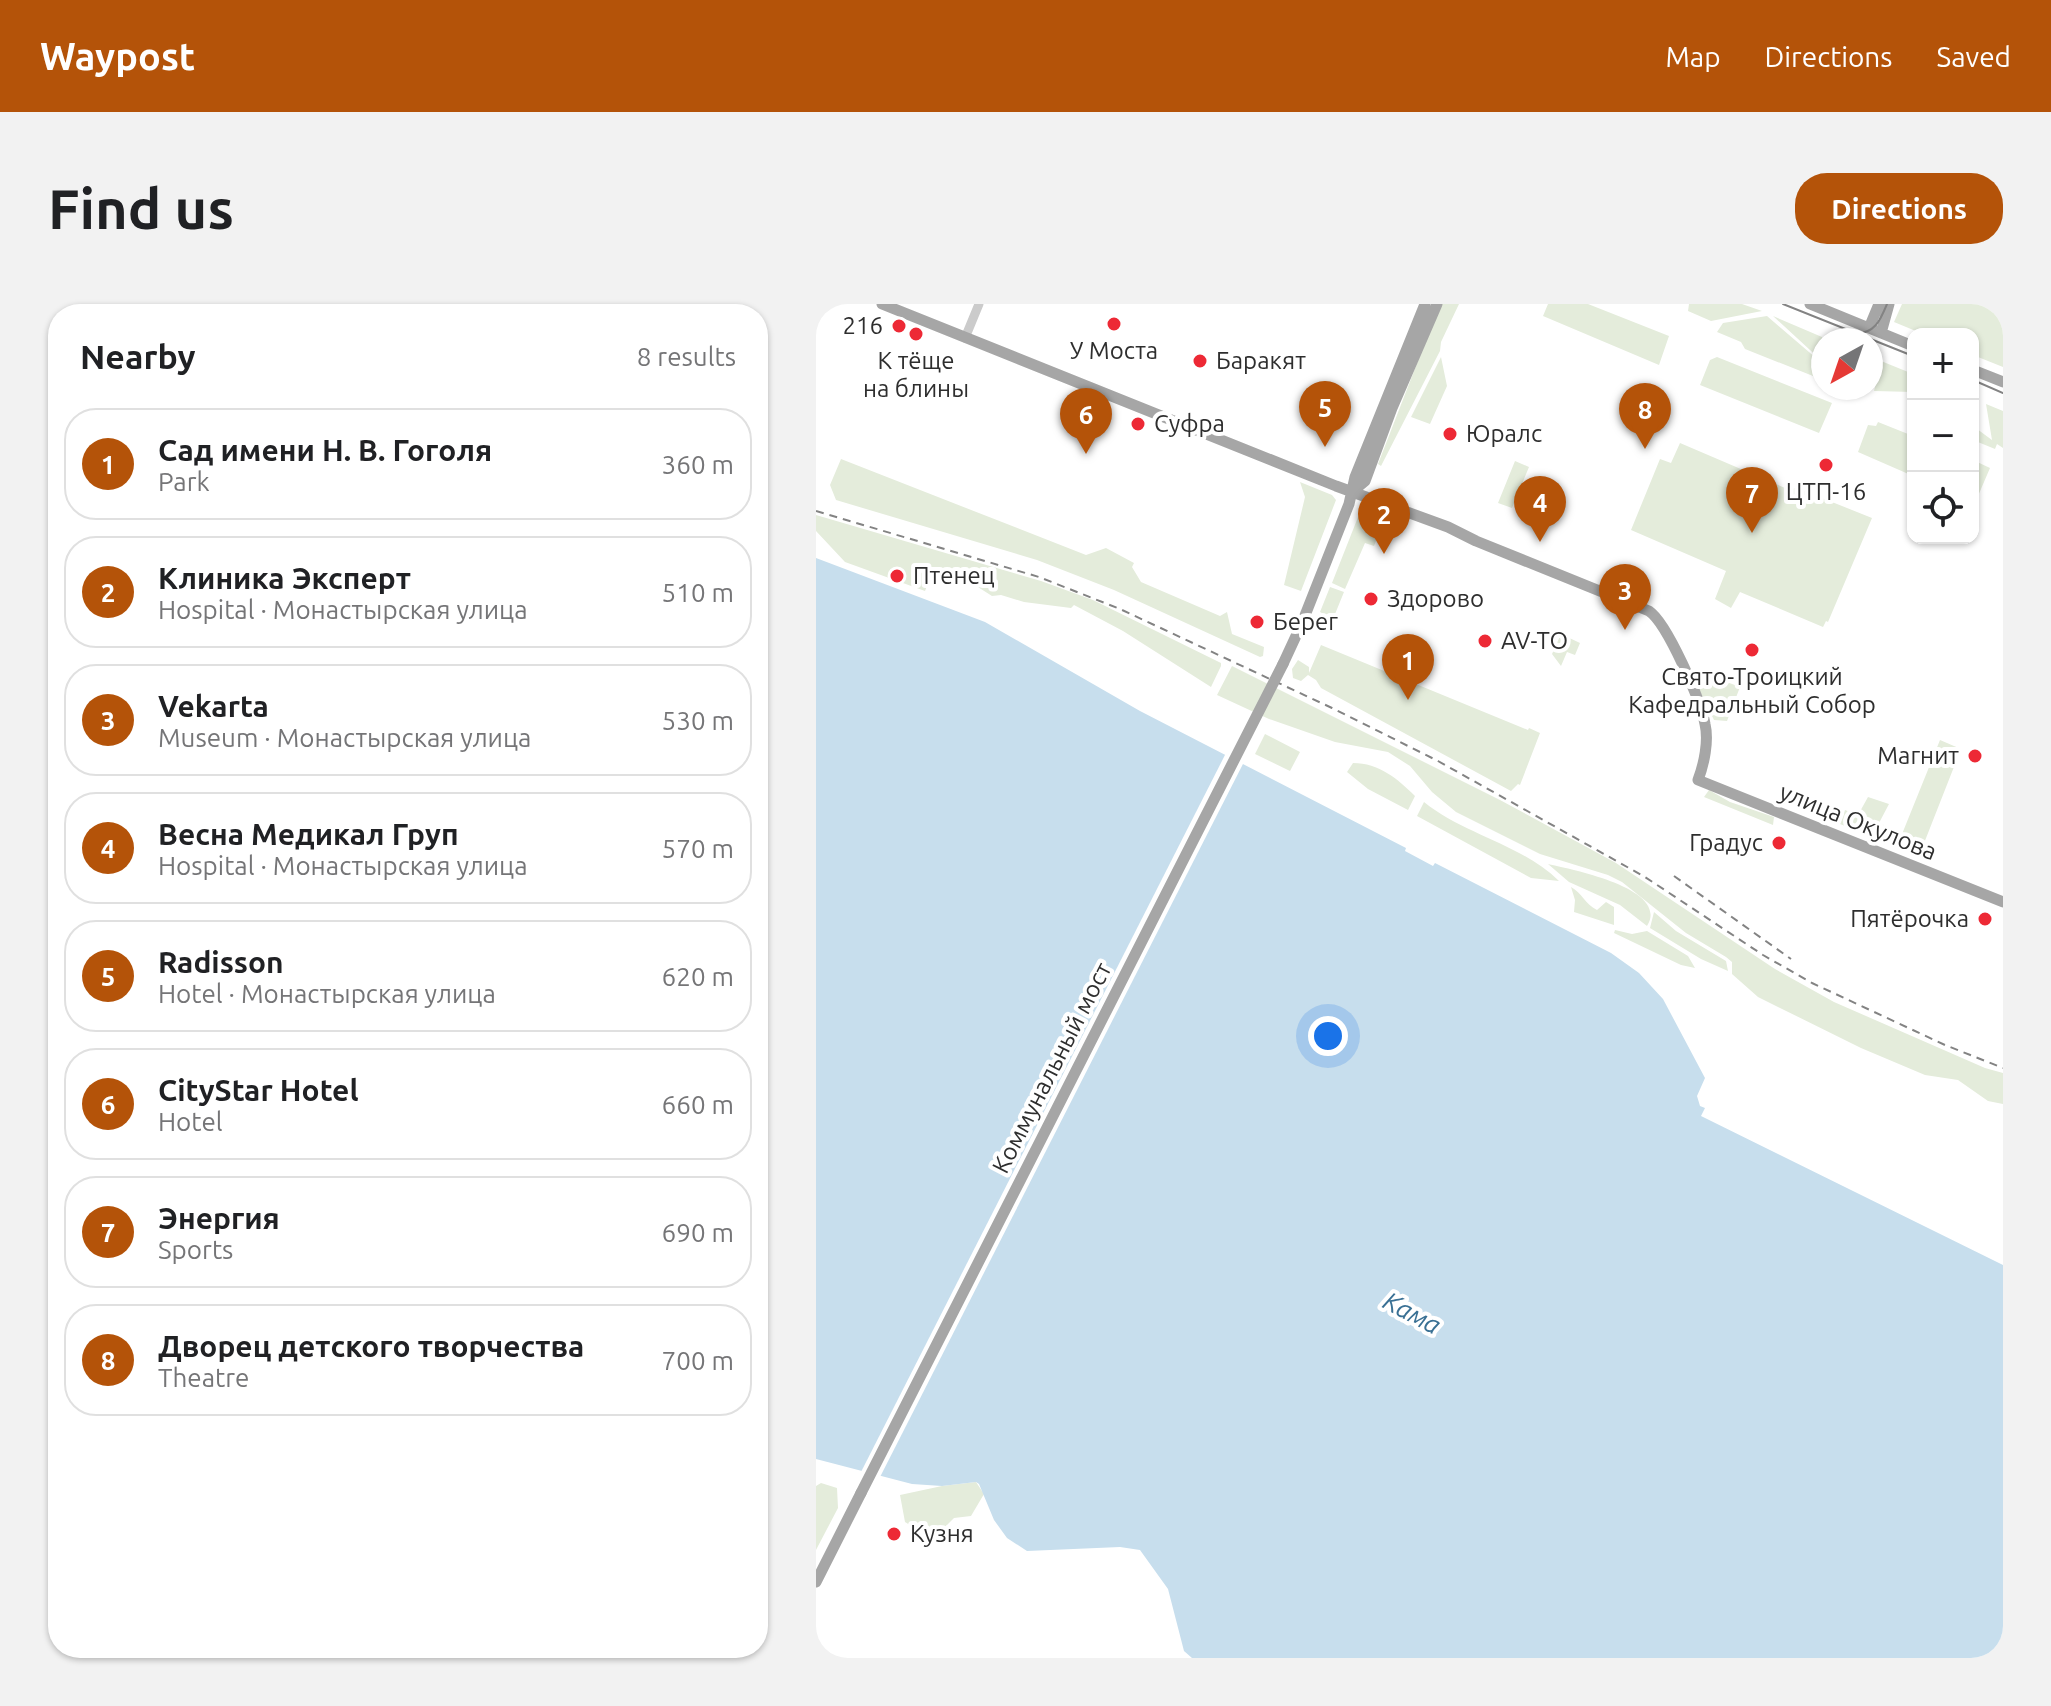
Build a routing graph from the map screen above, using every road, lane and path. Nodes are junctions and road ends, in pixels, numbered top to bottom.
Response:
1 (882, 304) edge
2 (979, 304) edge
3 (1425, 304) edge
4 (1437, 304) edge
5 (1810, 304) edge
6 (1879, 304) edge
7 (1889, 304) edge
8 (1869, 328) joint
9 (1882, 328) edge
10 (1883, 334) edge
11 (965, 338) junction
12 (1907, 344) edge
13 (1979, 372) edge
14 (2003, 382) edge
15 (1352, 492) junction
16 (2003, 902) edge
17 (816, 1582) edge

1 - 11 main road
2 - 11 street
3 - 15 main road
4 - 15 main road
5 - 8 main road
6 - 8 main road
7 - 9 main road
10 - 12 main road
11 - 15 main road
13 - 14 main road
15 - 16 main road, улица Окулова
15 - 17 main road, Коммунальный мост, bridge

